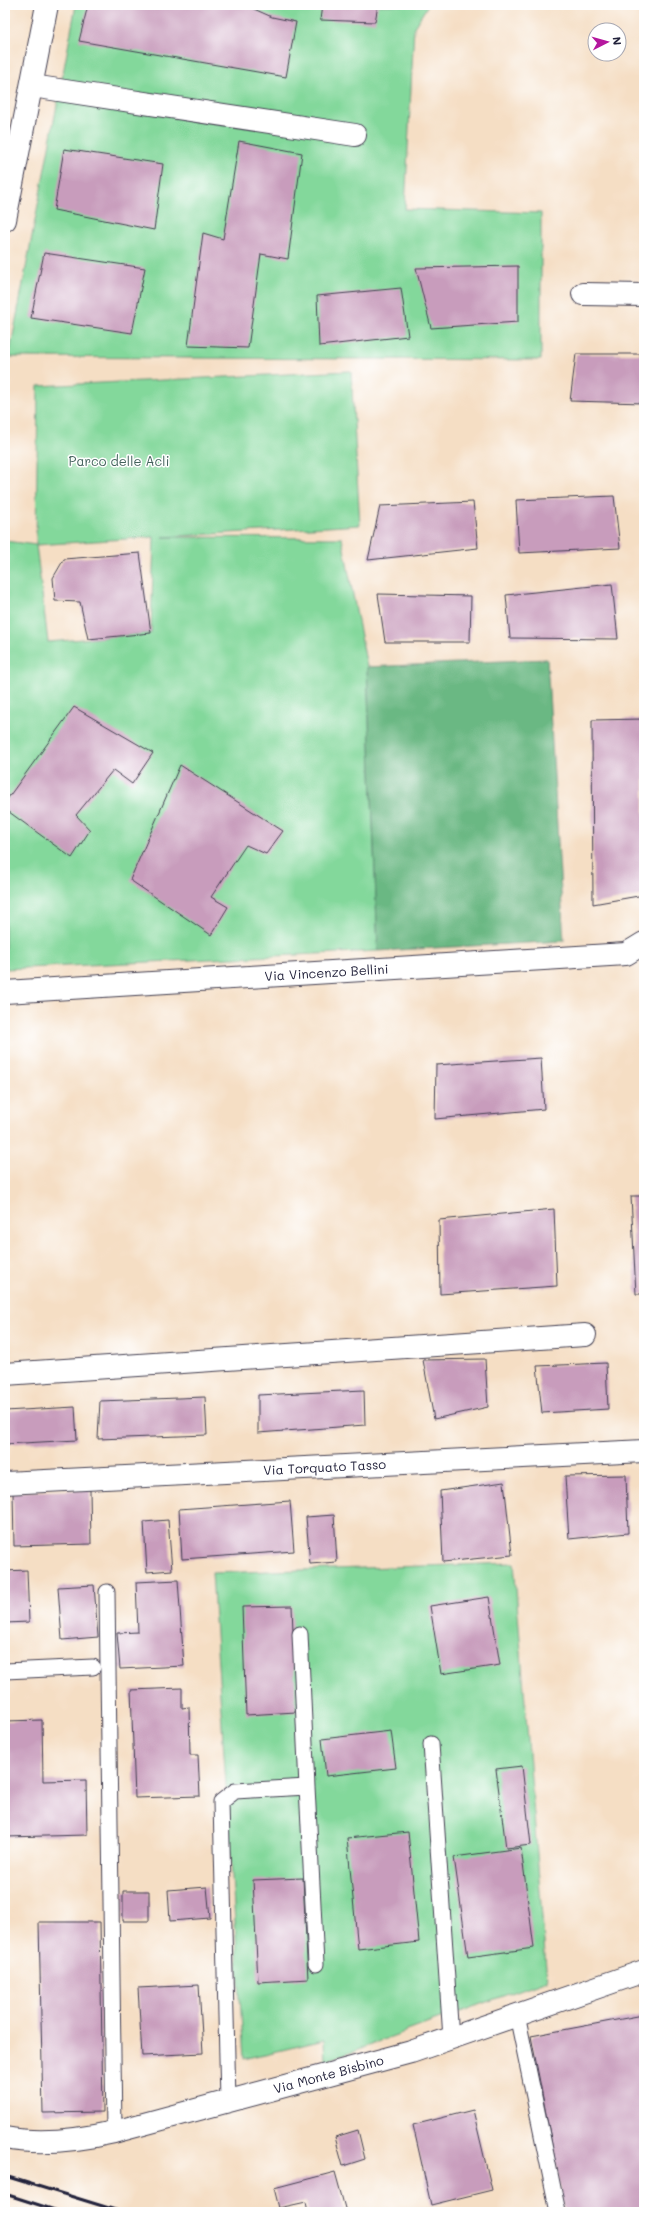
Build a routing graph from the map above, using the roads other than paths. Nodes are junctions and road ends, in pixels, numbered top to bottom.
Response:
1 (47, 5) edge
2 (32, 86) junction
3 (355, 135) dead end
4 (5, 220) edge
5 (583, 294) dead end
6 (644, 295) edge
7 (644, 943) edge
8 (5, 992) edge
9 (585, 1335) dead end
10 (5, 1374) edge
11 (644, 1451) edge
12 (5, 1483) edge
13 (107, 1592) dead end
14 (300, 1634) dead end
15 (92, 1667) dead end
16 (5, 1671) edge
17 (432, 1744) dead end
18 (307, 1787) junction
19 (316, 1964) dead end
20 (644, 1971) edge
21 (517, 2015) junction
22 (451, 2038) junction
23 (228, 2101) junction
24 (114, 2132) junction
25 (5, 2138) edge
26 (558, 2212) edge

1 - 2 street
2 - 3 street
2 - 4 street
5 - 6 street
7 - 8 street, Via Vincenzo Bellini
9 - 10 street
11 - 12 street, Via Torquato Tasso
13 - 24 lane
14 - 18 lane
15 - 16 lane
17 - 22 lane
18 - 19 lane
18 - 23 lane
20 - 21 street, Via Monte Bisbino
21 - 22 street, Via Monte Bisbino
21 - 26 lane
22 - 23 street, Via Monte Bisbino
23 - 24 street, Via Monte Bisbino
24 - 25 street, Via Monte Bisbino

